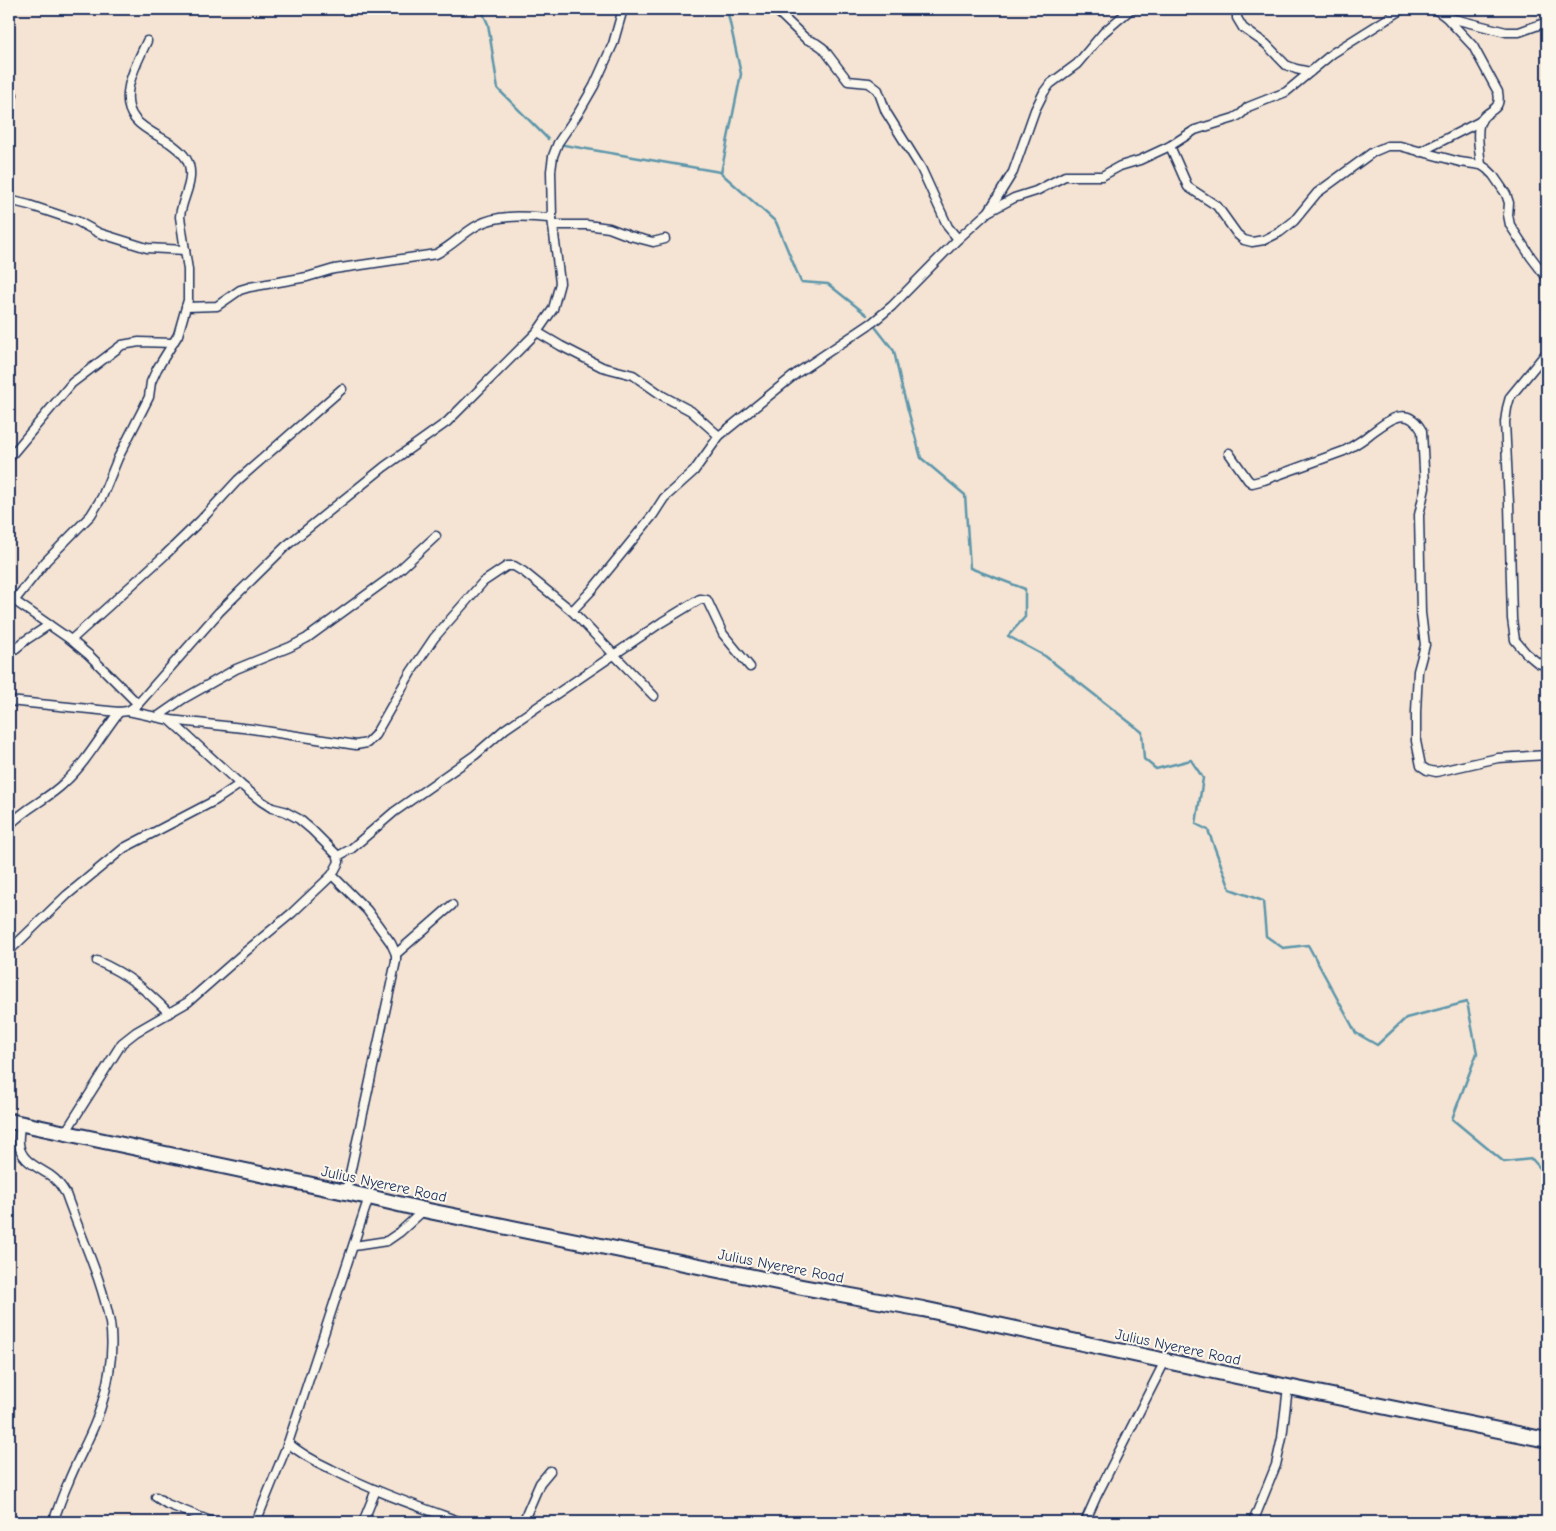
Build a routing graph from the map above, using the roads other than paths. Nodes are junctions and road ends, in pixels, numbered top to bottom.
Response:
1 (623, 9) edge
2 (775, 9) edge
3 (1131, 9) edge
4 (1237, 9) edge
5 (1403, 9) edge
6 (1435, 9) edge
7 (1446, 17) junction
8 (1547, 22) edge
9 (147, 41) dead end
10 (1310, 72) junction
11 (1481, 121) junction
12 (1170, 146) junction
13 (1420, 152) junction
14 (1481, 165) junction
15 (9, 200) edge
16 (988, 212) junction
17 (553, 222) junction
18 (665, 239) dead end
19 (958, 239) junction
20 (185, 250) junction
21 (1547, 278) edge
22 (186, 307) junction
23 (537, 332) junction
24 (173, 343) junction
25 (1547, 352) edge
26 (342, 389) dead end
27 (719, 436) junction
28 (1230, 454) dead end
29 (9, 458) edge
30 (436, 536) dead end
31 (12, 599) edge
32 (572, 611) junction
33 (49, 625) junction
34 (71, 640) junction
35 (9, 654) edge
36 (614, 655) junction
37 (1547, 666) edge
38 (750, 667) dead end
39 (654, 696) dead end
40 (9, 701) edge
41 (138, 704) junction
42 (123, 711) junction
43 (157, 717) junction
44 (170, 720) junction
45 (1547, 755) edge
46 (240, 784) junction
47 (9, 826) edge
48 (338, 856) junction
49 (332, 875) junction
50 (452, 905) dead end
51 (9, 951) edge
52 (396, 954) junction
53 (97, 961) dead end
54 (169, 1013) junction
55 (15, 1122) edge
56 (65, 1133) junction
57 (346, 1192) junction
58 (370, 1197) junction
59 (424, 1210) junction
60 (354, 1246) junction
61 (1165, 1361) junction
62 (1288, 1387) junction
63 (1547, 1440) edge
64 (288, 1443) junction
65 (550, 1471) dead end
66 (376, 1490) junction
67 (156, 1498) dead end
68 (53, 1522) edge
69 (213, 1522) edge
70 (256, 1522) edge
71 (363, 1522) edge
72 (461, 1522) edge
73 (523, 1522) edge
74 (1085, 1522) edge
75 (1252, 1522) edge

1 - 17 street
2 - 19 street
3 - 16 street
4 - 10 street
5 - 10 street
6 - 7 street
7 - 8 street
7 - 11 street
9 - 20 street
10 - 12 street
11 - 13 street
11 - 14 street
12 - 13 street
12 - 16 street
13 - 14 street
14 - 21 street
15 - 20 street
16 - 19 street
17 - 18 street
17 - 22 street
17 - 23 street
19 - 27 street
20 - 22 street
22 - 24 street
23 - 27 street
23 - 41 street
24 - 29 street
24 - 31 street
25 - 37 street
26 - 34 street
27 - 32 street
28 - 45 street
30 - 43 street
31 - 33 street
32 - 36 street
32 - 44 street
33 - 34 street
33 - 35 street
34 - 41 street
36 - 38 street
36 - 39 street
36 - 48 street
40 - 42 street
41 - 42 street
42 - 43 street
42 - 47 street
43 - 44 street
44 - 46 street
46 - 48 street
46 - 51 street
48 - 49 street
49 - 52 street
49 - 54 street
50 - 52 street
52 - 57 street
53 - 54 street
54 - 56 street
55 - 56 highway, Julius Nyerere Road
55 - 68 street
56 - 57 highway, Julius Nyerere Road
57 - 58 highway, Julius Nyerere Road
58 - 59 highway, Julius Nyerere Road
58 - 60 street
59 - 60 street
59 - 61 highway, Julius Nyerere Road
60 - 64 street
61 - 62 highway, Julius Nyerere Road
61 - 74 street
62 - 63 highway, Julius Nyerere Road
62 - 75 street
64 - 66 street
64 - 70 street
65 - 73 street
66 - 71 street
66 - 72 street
67 - 69 street

